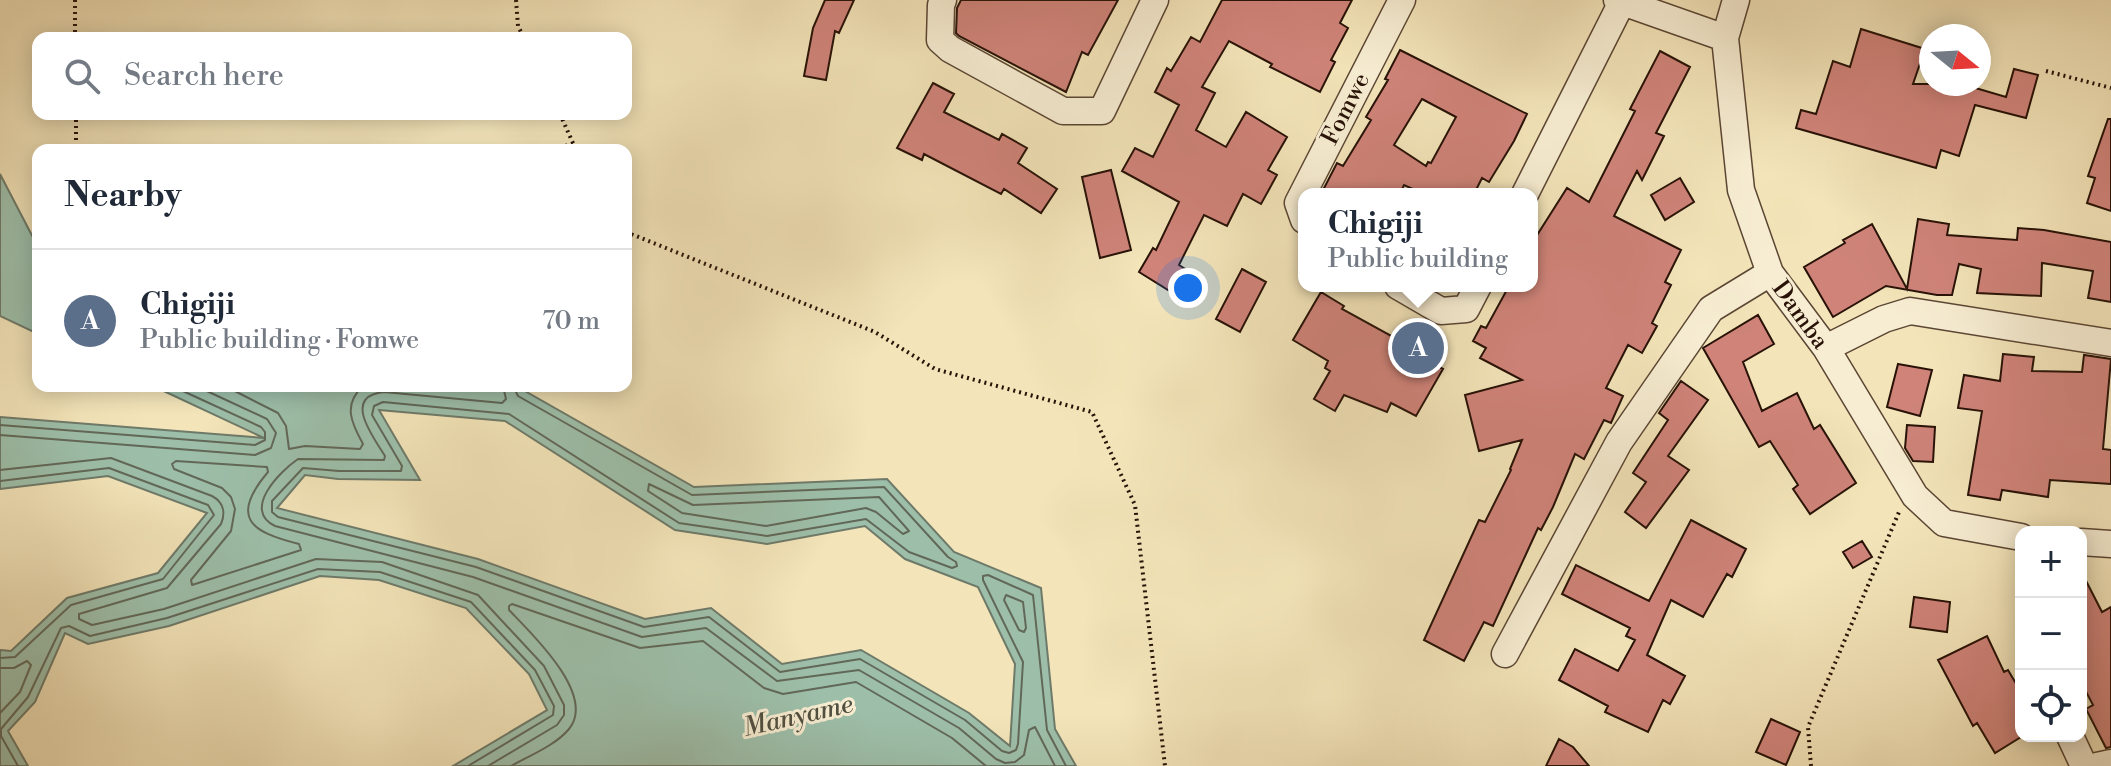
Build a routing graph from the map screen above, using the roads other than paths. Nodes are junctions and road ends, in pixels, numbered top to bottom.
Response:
1 (943, 0) edge
2 (1155, 0) edge
3 (1402, 0) edge
4 (1736, 0) edge
5 (1619, 1) edge
6 (1725, 38) junction
7 (1306, 188) edge
8 (1528, 188) edge
9 (1770, 273) junction
10 (1408, 292) edge
11 (1475, 292) edge
12 (2111, 343) edge
13 (1826, 348) junction
14 (2015, 536) edge
15 (2087, 542) edge
16 (2111, 544) edge
17 (1505, 654) dead end
18 (2073, 742) edge
19 (2111, 763) edge
20 (2084, 766) edge
21 (2097, 766) edge

1 - 2 street
3 - 7 street, Fomwe
4 - 6 street, Damba
5 - 6 street
5 - 8 street
6 - 9 street, Damba
9 - 13 street, Damba
9 - 17 street
10 - 11 street
12 - 13 street
13 - 14 street, Damba
15 - 16 street
18 - 20 street
19 - 21 street

